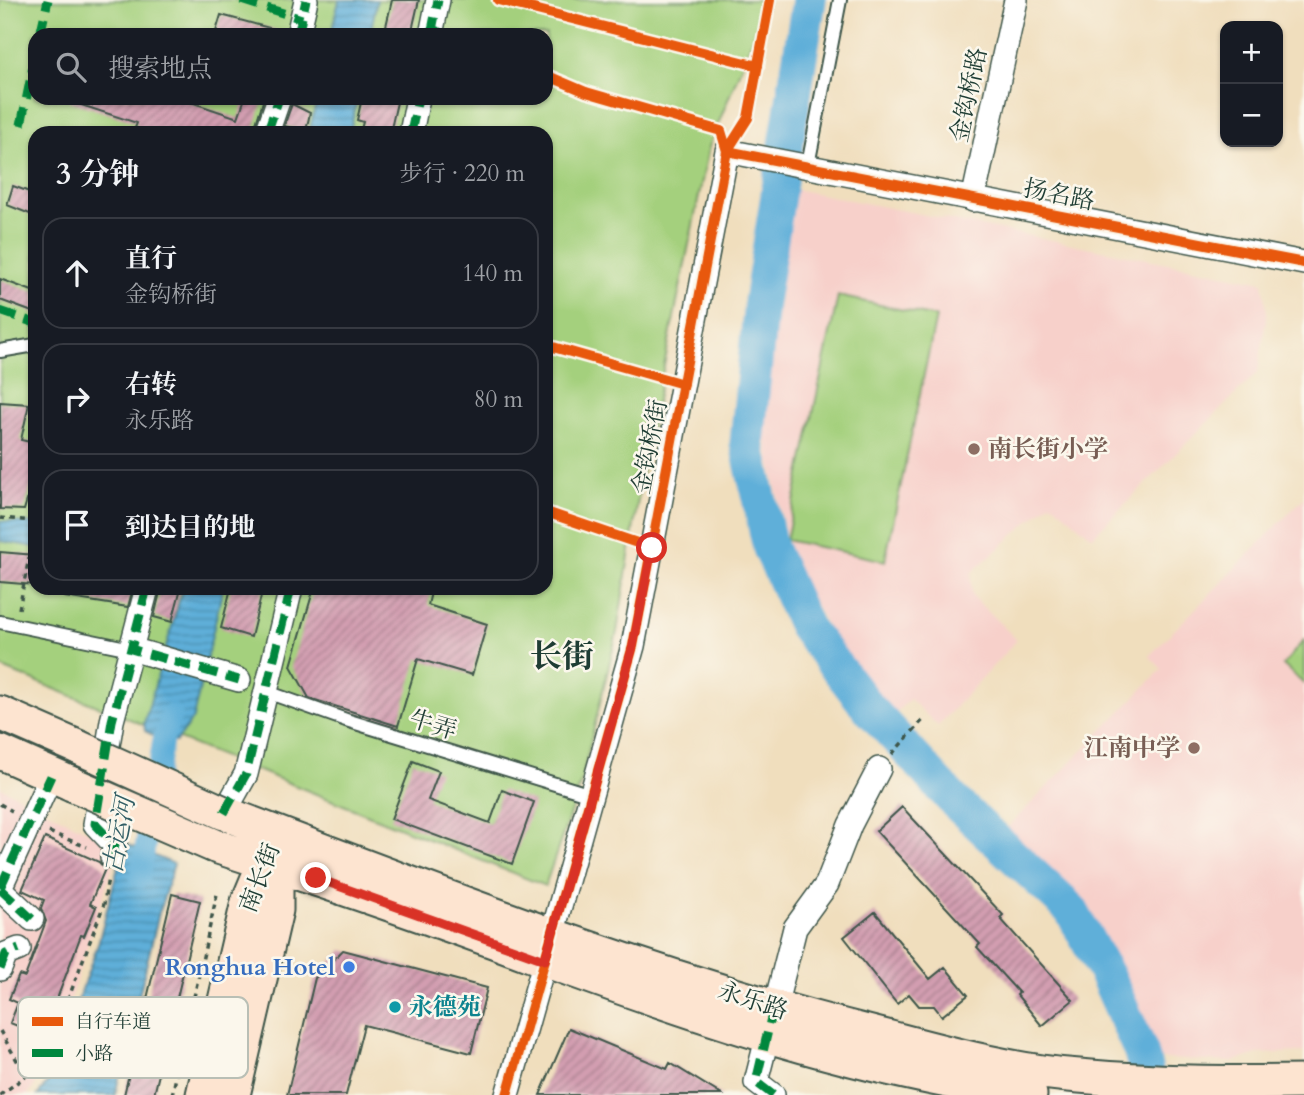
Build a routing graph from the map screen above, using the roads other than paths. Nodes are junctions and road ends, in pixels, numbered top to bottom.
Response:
1 (306, 0) edge
2 (438, 0) edge
3 (840, 0) edge
4 (1016, 0) edge
5 (300, 28) edge
6 (432, 28) edge
7 (277, 105) edge
8 (417, 105) edge
9 (270, 126) edge
10 (412, 126) edge
11 (750, 155) joint
12 (808, 166) junction
13 (972, 200) junction
14 (1304, 263) edge
15 (28, 346) edge
16 (0, 351) edge
17 (145, 595) edge
18 (289, 595) edge
19 (0, 621) edge
20 (131, 649) junction
21 (239, 680) dead end
22 (264, 691) junction
23 (0, 713) edge
24 (0, 752) edge
25 (879, 769) road end
26 (61, 780) junction
27 (591, 795) junction
28 (224, 813) junction
29 (103, 854) road end
30 (272, 854) junction
31 (0, 888) edge
32 (32, 919) dead end
33 (548, 946) junction
34 (226, 997) edge
35 (769, 1023) junction
36 (248, 1030) edge
37 (1304, 1082) edge
38 (507, 1095) edge
39 (773, 1095) edge
40 (1030, 1095) edge

1 - 5 street
2 - 6 street
3 - 12 lane
4 - 13 street, 金钩桥路
7 - 9 street
8 - 10 street
11 - 12 street, 扬名路
11 - 27 street, 金钩桥街
12 - 13 street, 扬名路
13 - 14 street, 扬名路
15 - 16 lane
17 - 20 street
18 - 22 street
19 - 20 lane
20 - 21 street
20 - 29 street
22 - 27 lane, 牛弄
22 - 28 street
23 - 28 main road, 永乐路, bridge
24 - 26 main road, 永乐路
25 - 35 street
26 - 30 main road, 永乐路, bridge
26 - 31 street
27 - 33 street, 金钩桥街
28 - 30 main road, 永乐路
30 - 33 main road, 永乐路
30 - 34 main road, 南长街
30 - 36 main road, 南长街
31 - 32 street
33 - 35 main road, 永乐路
33 - 38 street, 金钩桥街
35 - 37 main road, 永乐路
35 - 39 street
35 - 40 main road, 永乐路

